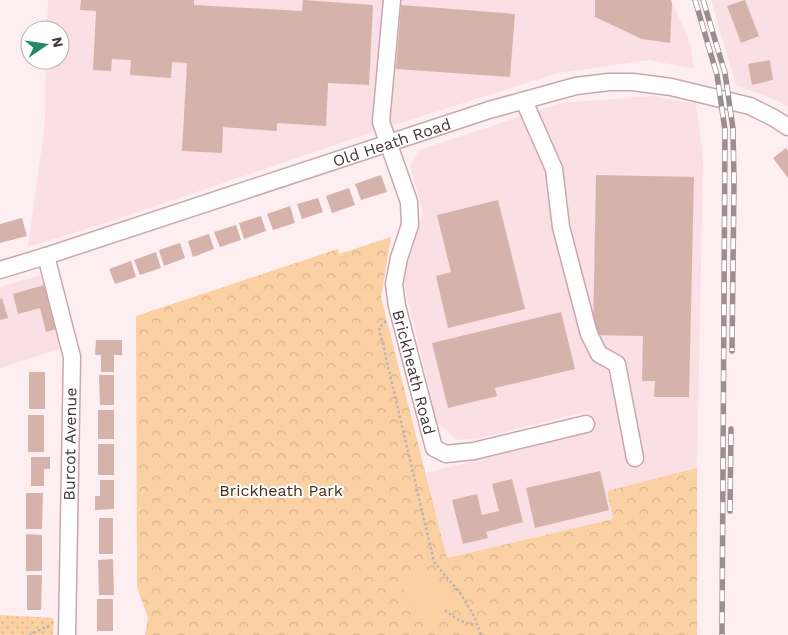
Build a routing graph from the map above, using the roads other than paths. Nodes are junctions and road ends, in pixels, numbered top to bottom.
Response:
1 (392, 0) edge
2 (524, 101) junction
3 (788, 126) edge
4 (389, 144) junction
5 (46, 256) junction
6 (0, 270) edge
7 (586, 424) dead end
8 (635, 458) dead end
9 (67, 635) edge

1 - 4 street, Brickheath Road
2 - 3 street, Old Heath Road
2 - 4 street, Old Heath Road
2 - 8 street
4 - 5 street, Old Heath Road
4 - 7 street, Brickheath Road
5 - 6 street, Old Heath Road
5 - 9 street, Burcot Avenue

